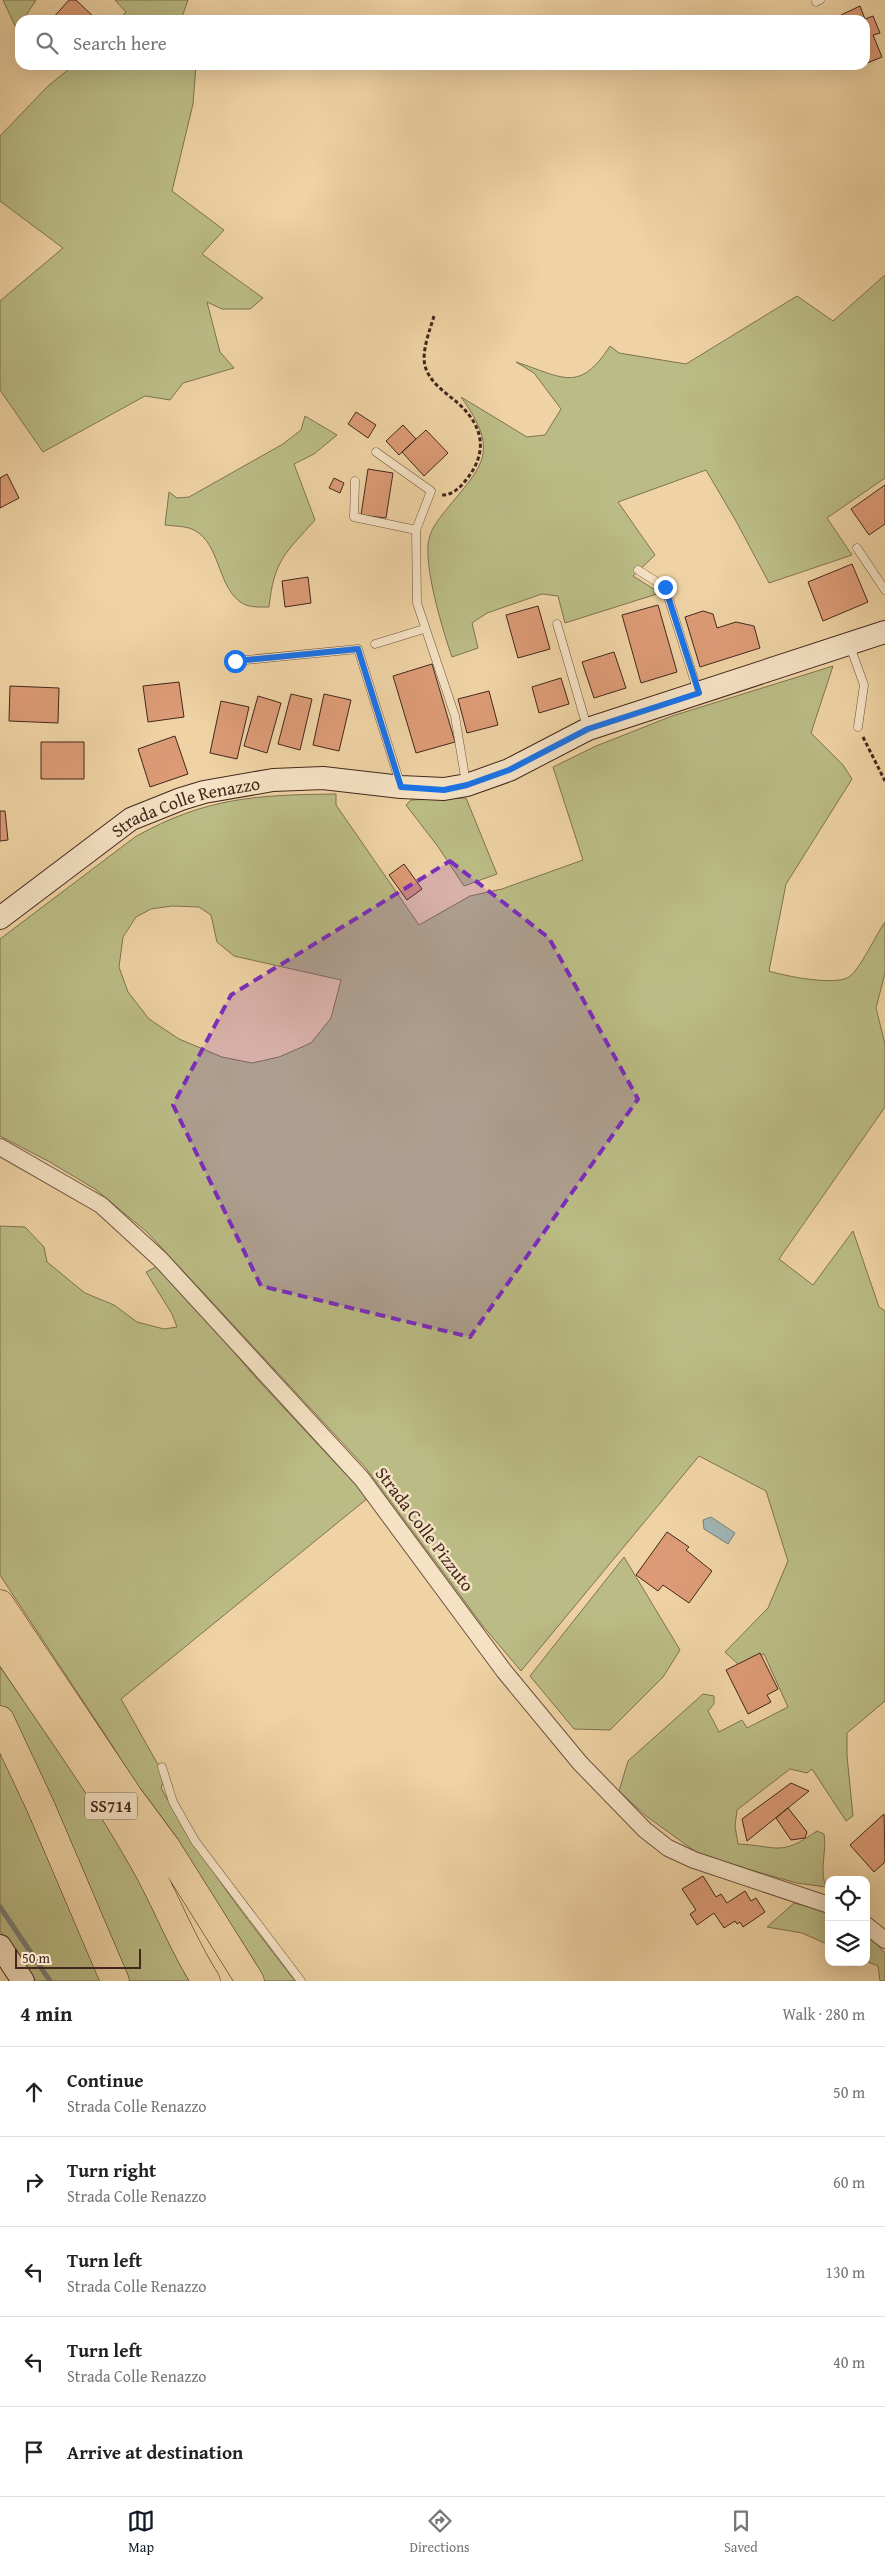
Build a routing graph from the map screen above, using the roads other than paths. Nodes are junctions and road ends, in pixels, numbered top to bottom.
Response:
1 (376, 452) dead end
2 (355, 481) dead end
3 (416, 530) junction
4 (857, 548) dead end
5 (638, 570) dead end
6 (885, 590) edge
7 (557, 624) dead end
8 (424, 629) junction
9 (885, 632) edge
10 (375, 644) dead end
11 (850, 644) junction
12 (235, 661) dead end
13 (699, 693) junction
14 (858, 727) road end
15 (588, 729) junction
16 (467, 785) junction
17 (401, 787) junction
18 (0, 918) edge
19 (0, 1147) edge
20 (0, 1604) edge
21 (0, 1641) edge
22 (0, 1720) edge
23 (162, 1767) dead end
24 (129, 1797) junction
25 (825, 1904) edge
26 (870, 1928) edge
27 (885, 1940) edge
28 (0, 1946) edge
29 (24, 1981) edge
30 (115, 1981) edge
31 (206, 1981) edge
32 (210, 1981) edge
33 (250, 1981) edge
34 (301, 1981) edge

1 - 3 lane
2 - 3 lane
3 - 8 lane
4 - 6 lane
5 - 13 lane
7 - 15 lane
8 - 10 lane
8 - 16 lane
9 - 11 street, Strada Colle Renazzo
11 - 13 street, Strada Colle Renazzo
11 - 14 lane
12 - 17 lane
13 - 15 street, Strada Colle Renazzo
15 - 16 street, Strada Colle Renazzo
16 - 17 street, Strada Colle Renazzo
17 - 18 street, Strada Colle Renazzo
19 - 25 street, Strada Colle Pizzuto
20 - 24 highway, SS714
21 - 31 highway, SS714
22 - 30 highway
23 - 34 lane
24 - 32 highway, SS714
24 - 33 highway
26 - 27 street
28 - 29 street

